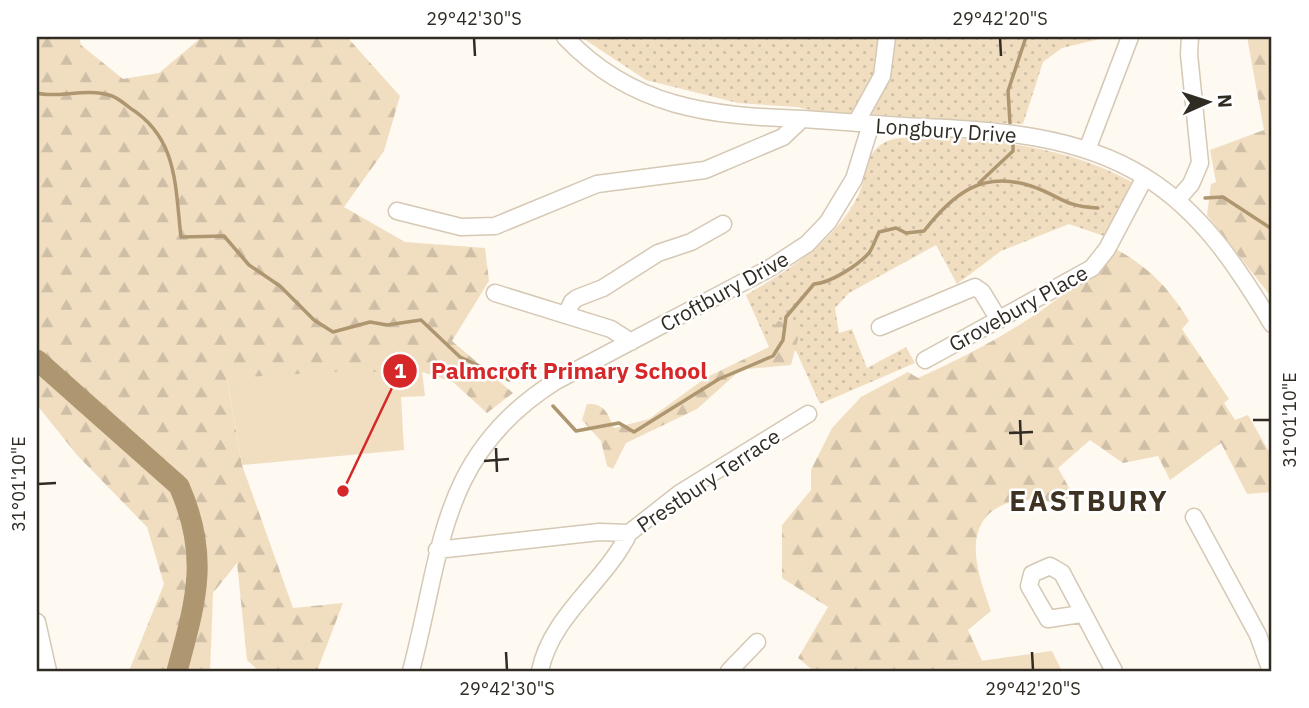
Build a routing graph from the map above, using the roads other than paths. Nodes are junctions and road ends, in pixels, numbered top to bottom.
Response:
1 (565, 37) edge
2 (887, 37) edge
3 (1130, 37) edge
4 (1190, 37) edge
5 (802, 119) junction
6 (863, 124) junction
7 (1087, 150) junction
8 (1145, 177) junction
9 (1177, 200) junction
10 (397, 211) dead end
11 (723, 224) dead end
12 (495, 293) dead end
13 (566, 315) junction
14 (999, 320) junction
15 (1272, 324) edge
16 (880, 327) dead end
17 (631, 342) junction
18 (925, 360) dead end
19 (808, 414) dead end
20 (1194, 517) dead end
21 (629, 533) junction
22 (437, 550) junction
23 (1082, 614) dead end
24 (37, 622) edge
25 (757, 642) dead end
26 (48, 671) edge
27 (411, 671) edge
28 (540, 671) edge
29 (729, 671) edge
30 (1114, 671) edge
31 (1271, 671) edge

1 - 5 street, Longbury Drive
2 - 6 street, Croftbury Drive
3 - 7 street
4 - 9 street
5 - 6 street, Longbury Drive
5 - 10 street
6 - 7 street, Longbury Drive
6 - 17 street, Croftbury Drive
7 - 8 street, Longbury Drive
8 - 9 street, Longbury Drive
8 - 14 street, Grovebury Place
9 - 15 street, Longbury Drive
11 - 13 street
12 - 13 street
13 - 17 street
14 - 16 street
14 - 18 street, Grovebury Place
17 - 22 street, Croftbury Drive
19 - 21 street, Prestbury Terrace
20 - 31 street
21 - 22 street, Prestbury Terrace
21 - 28 street
22 - 27 street, Croftbury Drive
23 - 30 street
24 - 26 street
25 - 29 street

